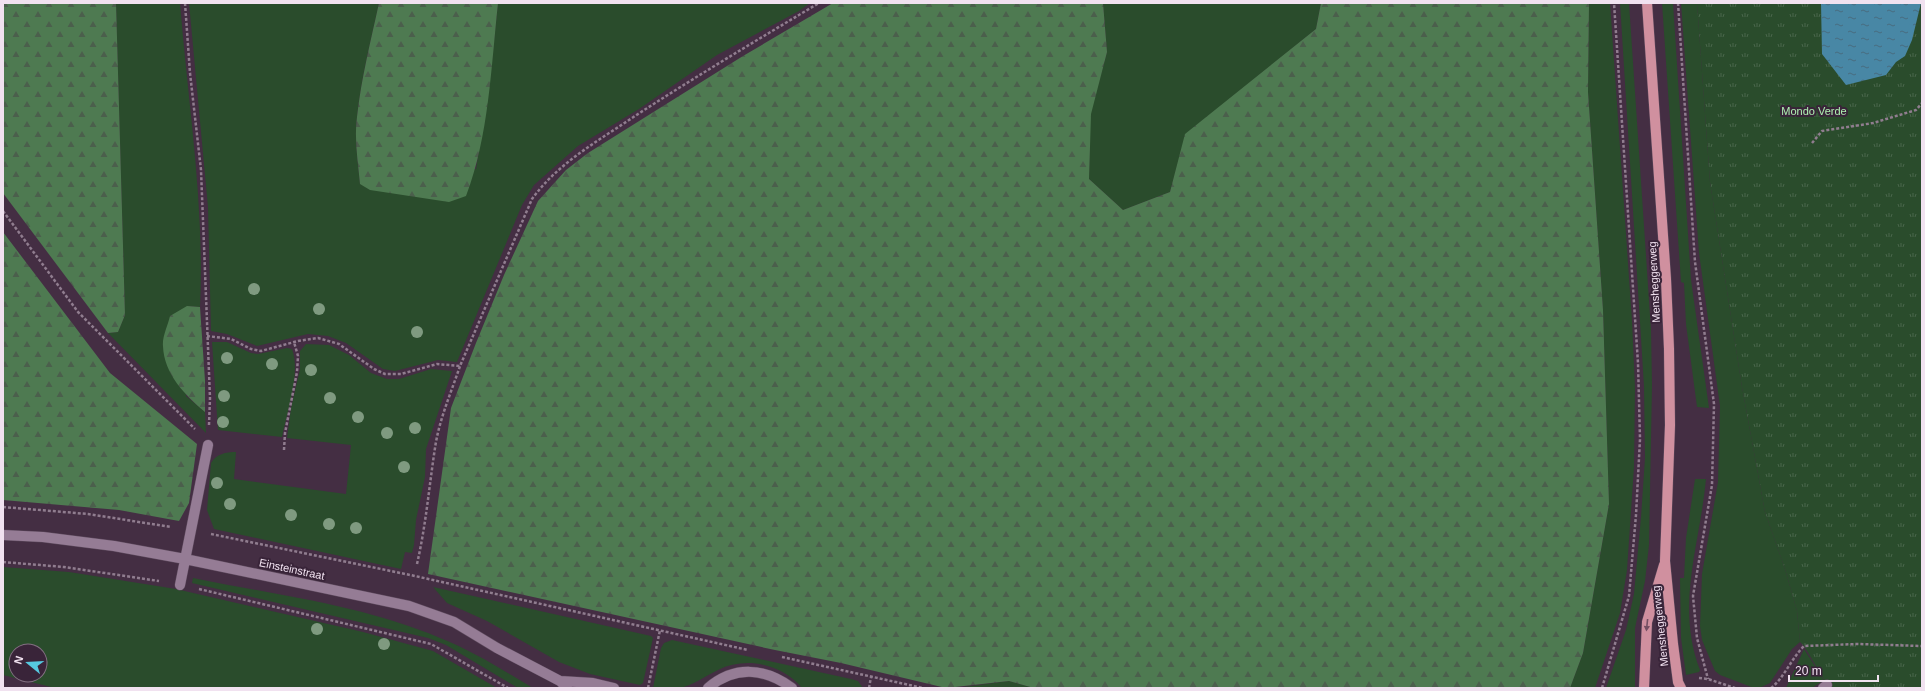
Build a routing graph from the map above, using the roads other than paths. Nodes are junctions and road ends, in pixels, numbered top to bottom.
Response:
1 (1647, 3) edge
2 (208, 444) road end
3 (3, 535) edge
4 (185, 559) junction
5 (1665, 561) junction
6 (180, 585) road end
7 (563, 684) edge
8 (614, 688) edge
9 (708, 688) edge
10 (792, 688) edge
11 (1644, 688) edge
12 (1681, 688) edge

1 - 5 main road, Mensheggerweg
2 - 4 street
3 - 4 street, Einsteinstraat
4 - 6 street
4 - 7 street, Einsteinstraat
5 -> 11 main road, Mensheggerweg
5 - 12 main road, Mensheggerweg
7 - 8 street, Einsteinstraat
9 - 10 street

